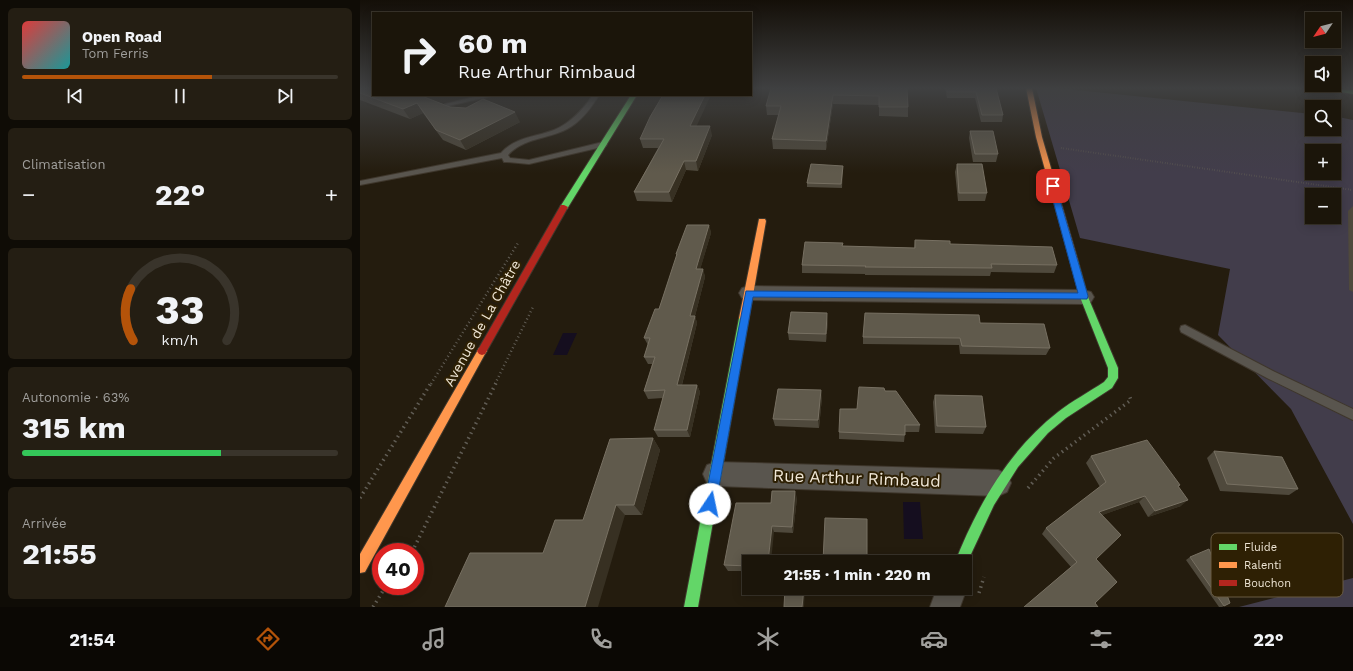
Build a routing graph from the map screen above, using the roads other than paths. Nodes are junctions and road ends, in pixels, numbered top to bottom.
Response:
1 (578, 116) edge
2 (621, 116) edge
3 (1035, 116) edge
4 (603, 144) junction
5 (504, 155) junction
6 (360, 183) edge
7 (762, 222) dead end
8 (749, 293) junction
9 (1084, 296) junction
10 (1185, 329) dead end
11 (1353, 415) edge
12 (716, 474) junction
13 (998, 483) junction
14 (964, 555) edge
15 (360, 568) edge
16 (691, 607) edge

1 - 5 lane
2 - 4 street, Avenue de La Châtre
3 - 9 street
4 - 5 lane
4 - 15 street, Avenue de La Châtre
5 - 6 lane
7 - 8 street
8 - 9 street
8 - 12 street
9 - 13 street
10 - 11 lane
12 - 13 street, Rue Arthur Rimbaud
12 - 16 street
13 - 14 street

